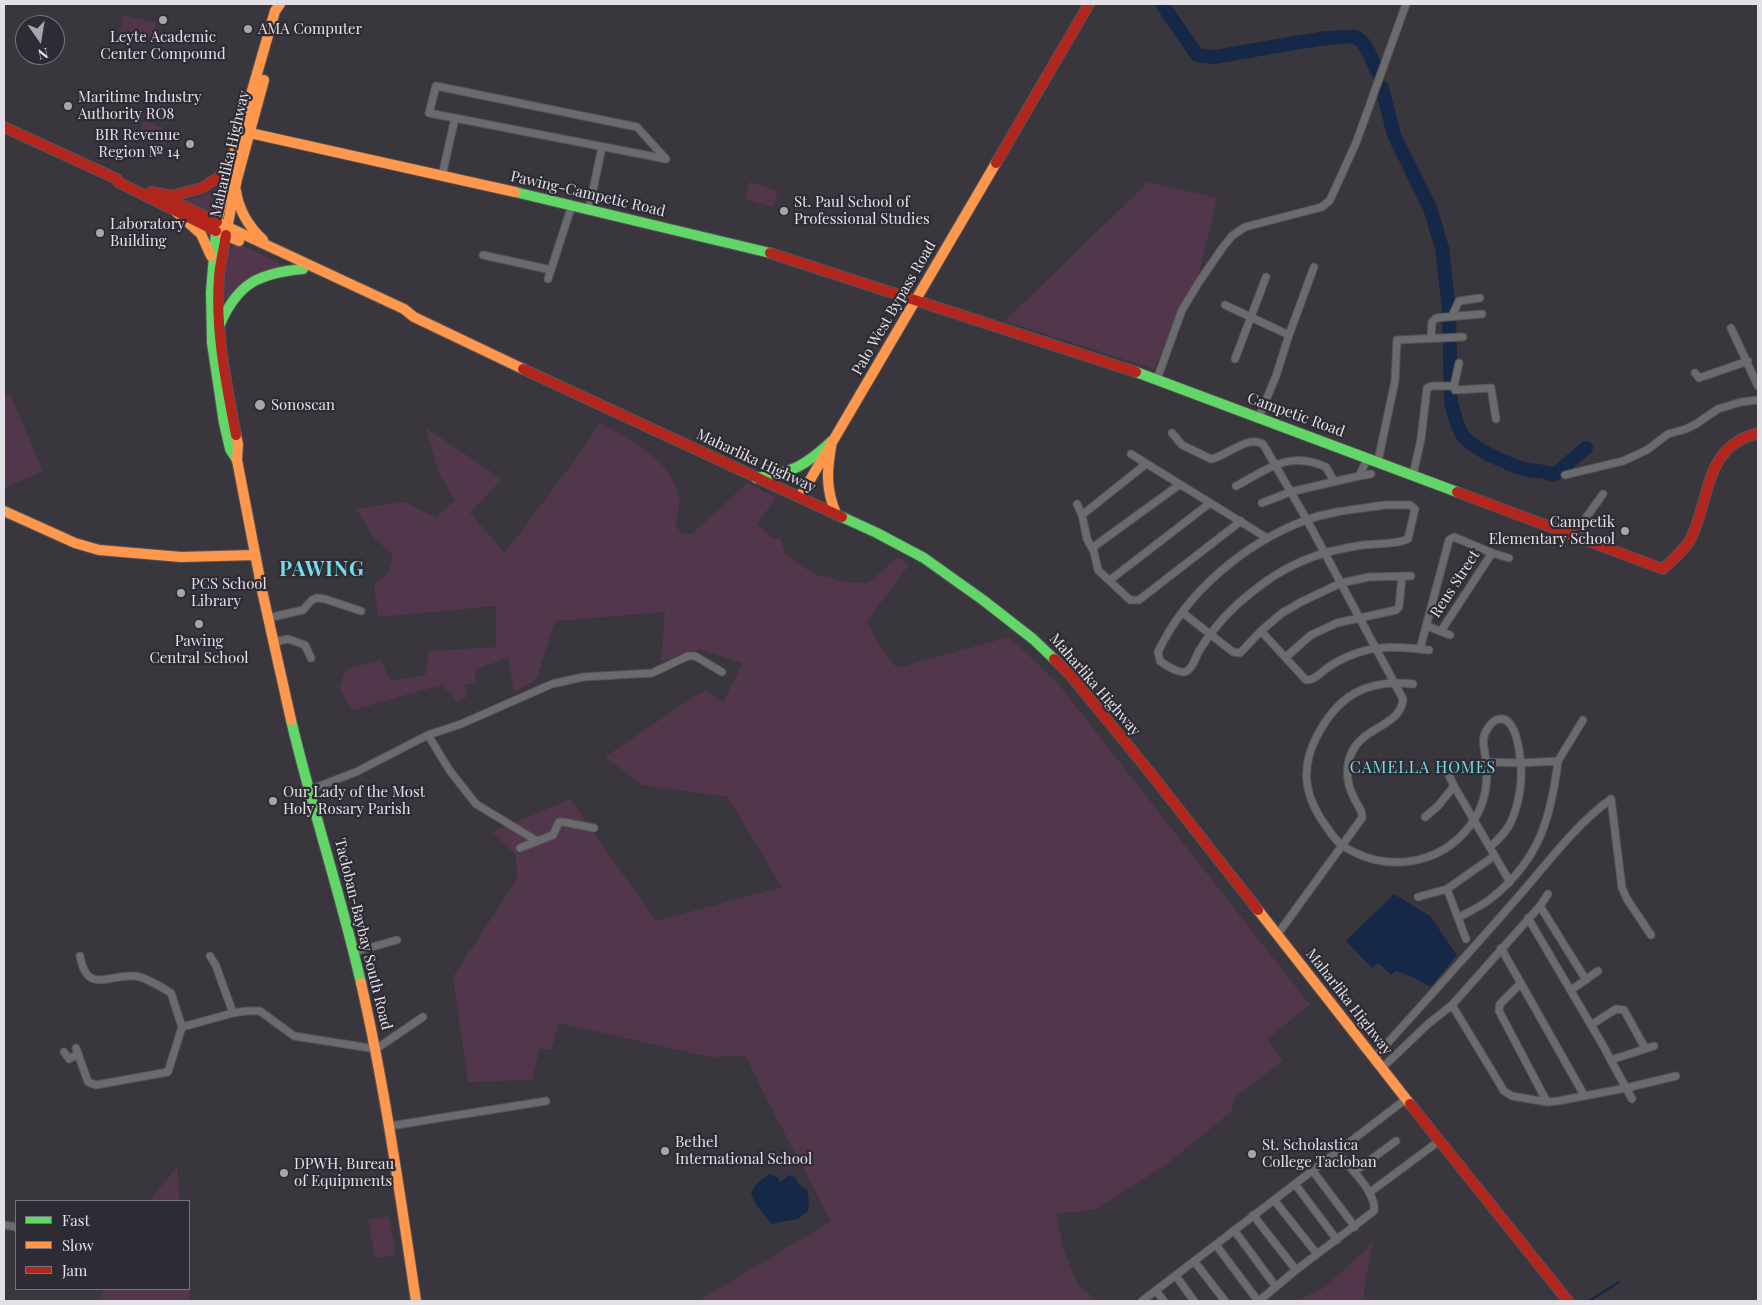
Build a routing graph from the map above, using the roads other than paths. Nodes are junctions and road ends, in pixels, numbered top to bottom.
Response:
1 (280, 4) edge
2 (1089, 4) edge
3 (1406, 4) edge
4 (455, 118) junction
5 (4, 127) edge
6 (250, 134) junction
7 (602, 147) junction
8 (233, 157) junction
9 (442, 176) junction
10 (117, 179) junction
11 (237, 179) junction
12 (151, 192) junction
13 (572, 205) junction
14 (172, 208) junction
15 (589, 209) junction
16 (221, 228) junction
17 (273, 248) junction
18 (483, 255) dead end
19 (213, 262) junction
20 (1314, 267) dead end
21 (303, 269) junction
22 (551, 270) junction
23 (1266, 277) dead end
24 (548, 279) dead end
25 (1480, 298) dead end
26 (915, 301) junction
27 (1225, 305) dead end
28 (1482, 314) dead end
29 (1449, 316) junction
30 (414, 317) junction
31 (1251, 317) junction
32 (220, 324) junction
33 (1731, 328) dead end
34 (1289, 335) junction
35 (1463, 337) dead end
36 (1431, 338) junction
37 (1235, 359) dead end
38 (1748, 361) junction
39 (1459, 363) dead end
40 (1695, 372) dead end
41 (1157, 380) junction
42 (1758, 384) edge
43 (1451, 386) junction
44 (1758, 400) edge
45 (1259, 417) junction
46 (1496, 419) dead end
47 (1172, 433) dead end
48 (1758, 433) edge
49 (832, 441) junction
50 (1131, 454) dead end
51 (1373, 459) junction
52 (237, 460) junction
53 (1146, 464) junction
54 (1275, 465) junction
55 (1371, 474) dead end
56 (1413, 475) junction
57 (1565, 475) dead end
58 (1359, 476) junction
59 (756, 478) junction
60 (1334, 480) junction
61 (1179, 485) junction
62 (1236, 486) dead end
63 (1290, 492) junction
64 (1603, 494) dead end
65 (800, 497) junction
66 (1210, 503) junction
67 (1262, 503) dead end
68 (1076, 504) dead end
69 (4, 511) edge
70 (836, 514) junction
71 (1082, 515) junction
72 (1307, 520) junction
73 (1241, 521) junction
74 (1577, 530) junction
75 (1267, 538) junction
76 (1092, 548) junction
77 (1323, 552) junction
78 (1492, 553) junction
79 (255, 556) junction
80 (1509, 558) dead end
81 (1402, 576) junction
82 (1410, 576) dead end
83 (1110, 580) junction
84 (1341, 583) junction
85 (361, 611) dead end
86 (1183, 613) junction
87 (1359, 617) junction
88 (268, 618) junction
89 (1427, 626) junction
90 (1441, 630) junction
91 (1261, 631) junction
92 (1210, 635) junction
93 (1450, 635) dead end
94 (273, 642) junction
95 (1376, 647) junction
96 (1420, 649) junction
97 (1429, 650) dead end
98 (1286, 657) junction
99 (310, 658) dead end
100 (722, 672) dead end
101 (1396, 682) junction
102 (1414, 684) dead end
103 (1582, 720) dead end
104 (428, 735) junction
105 (1558, 760) junction
106 (1486, 762) junction
107 (1521, 763) junction
108 (1446, 769) dead end
109 (1454, 786) junction
110 (308, 790) junction
111 (1425, 817) dead end
112 (1474, 820) junction
113 (594, 828) dead end
114 (537, 841) junction
115 (1343, 846) junction
116 (1490, 847) junction
117 (520, 848) dead end
118 (1494, 856) junction
119 (1510, 882) junction
120 (1447, 889) junction
121 (1548, 894) dead end
122 (1418, 897) dead end
123 (1540, 906) junction
124 (1458, 918) junction
125 (1528, 918) junction
126 (1277, 935) junction
127 (1651, 935) dead end
128 (1466, 938) dead end
129 (397, 940) dead end
130 (1501, 948) junction
131 (354, 952) junction
132 (80, 956) dead end
133 (210, 956) dead end
134 (1598, 971) dead end
135 (1586, 980) junction
136 (1520, 983) junction
137 (1571, 990) junction
138 (1452, 1005) junction
139 (233, 1013) junction
140 (423, 1017) dead end
141 (1591, 1025) junction
142 (182, 1028) junction
143 (1654, 1046) dead end
144 (1645, 1048) junction
145 (376, 1049) junction
146 (64, 1052) dead end
147 (1374, 1058) junction
148 (1611, 1060) junction
149 (1382, 1068) junction
150 (1676, 1076) dead end
151 (1626, 1088) junction
152 (1584, 1095) junction
153 (1406, 1099) junction
154 (1632, 1099) dead end
155 (546, 1101) dead end
156 (1547, 1102) junction
157 (390, 1126) junction
158 (1396, 1141) dead end
159 (1439, 1141) junction
160 (1336, 1152) junction
161 (1312, 1170) junction
162 (1354, 1172) junction
163 (1295, 1184) junction
164 (1369, 1193) junction
165 (1274, 1200) junction
166 (1253, 1215) junction
167 (1355, 1226) junction
168 (1234, 1230) junction
169 (1337, 1240) junction
170 (1216, 1245) junction
171 (1317, 1254) junction
172 (1194, 1261) junction
173 (1296, 1270) junction
174 (1176, 1276) junction
175 (1276, 1288) junction
176 (1156, 1291) junction
177 (416, 1301) edge
178 (1142, 1301) edge
179 (1164, 1301) edge
180 (1194, 1301) edge
181 (1225, 1301) edge
182 (1258, 1301) edge
183 (1568, 1301) edge

1 - 6 main road, Maharlika Highway
1 - 8 main road, Maharlika Highway
2 - 26 main road, Palo West Bypass Road
3 - 41 street
4 - 7 street
4 - 7 street
4 - 9 street
5 - 10 main road
6 - 9 main road, Pawing-Campetic Road
6 - 11 main road, Maharlika Highway
7 - 15 street
8 - 12 main road
8 - 16 main road, Maharlika Highway
9 - 13 main road, Pawing-Campetic Road
10 - 12 main road
10 - 14 main road
11 - 16 main road, Maharlika Highway
11 - 17 main road
12 - 16 main road
13 - 15 main road, Pawing-Campetic Road
13 - 22 street
14 - 16 main road
14 - 19 main road
15 - 26 main road, Pawing-Campetic Road
16 - 17 main road, Maharlika Highway
16 - 19 main road, Tacloban-Baybay South Road
16 - 21 main road, Maharlika Highway
16 - 32 main road, Tacloban-Baybay South Road
17 - 30 main road, Maharlika Highway
18 - 22 street
19 - 52 main road, Tacloban-Baybay South Road
20 - 34 street
21 - 30 main road, Maharlika Highway
21 - 32 main road
22 - 24 street
23 - 31 street
25 - 29 street
26 - 41 main road, Campetic Road
26 - 49 main road, Palo West Bypass Road
27 - 31 street
28 - 29 street
29 - 36 street
30 - 59 main road, Maharlika Highway
31 - 34 street
31 - 37 street
32 - 52 main road, Tacloban-Baybay South Road
33 - 38 street
34 - 45 street
35 - 36 street
36 - 51 street
38 - 40 street
38 - 42 street
39 - 43 street
41 - 45 main road, Campetic Road
43 - 46 street
43 - 56 street
44 - 57 street
45 - 51 main road, Campetic Road
47 - 54 street
48 - 74 main road, Campetic Road
49 - 59 main road
49 - 65 main road, Palo West Bypass Road
49 - 70 main road
50 - 53 street
51 - 56 main road, Campetic Road
51 - 58 street
52 - 79 main road, Tacloban-Baybay South Road
53 - 61 street
53 - 71 street
54 - 60 street
54 - 62 street
54 - 63 street
55 - 58 street
56 - 74 main road, Campetic Road
58 - 60 street
59 - 65 main road, Maharlika Highway
60 - 63 street
61 - 66 street
61 - 76 street
63 - 67 street
63 - 72 street
64 - 74 street
65 - 70 main road, Maharlika Highway
66 - 73 street
66 - 83 street
68 - 71 street
69 - 79 main road
70 - 126 main road, Maharlika Highway
71 - 76 street
72 - 75 street
72 - 77 street
72 - 77 street
73 - 75 street
73 - 83 street
75 - 86 street
76 - 83 street
77 - 84 street
77 - 92 street
78 - 80 street
78 - 89 street
78 - 90 street, Reus Street
79 - 88 main road, Tacloban-Baybay South Road
81 - 82 street
81 - 84 street
81 - 87 street
84 - 87 street
84 - 91 street
85 - 88 street
86 - 92 street
86 - 92 street
87 - 95 street
87 - 98 street
88 - 94 main road, Tacloban-Baybay South Road
89 - 90 street
89 - 96 street
90 - 93 street
91 - 92 street
91 - 98 street
94 - 99 street
94 - 110 main road, Tacloban-Baybay South Road
95 - 96 street
95 - 98 street
95 - 101 street
96 - 97 street
100 - 104 street
101 - 102 street
101 - 115 street
101 - 115 street
103 - 105 street
104 - 110 street
104 - 114 street
105 - 107 street
105 - 119 street
106 - 107 street
106 - 107 street
106 - 112 street
107 - 116 street
108 - 109 street
109 - 111 street
109 - 112 street
110 - 131 main road, Tacloban-Baybay South Road
112 - 115 street
112 - 116 street
113 - 114 street
114 - 117 street
115 - 126 street
116 - 118 street
118 - 119 street
118 - 120 street
119 - 124 street
120 - 122 street
120 - 124 street
121 - 123 street
123 - 125 street
123 - 135 street
124 - 128 street
125 - 130 street
125 - 137 street
126 - 147 main road, Maharlika Highway
127 - 147 street
129 - 131 street
130 - 136 street
130 - 138 street
131 - 145 main road, Tacloban-Baybay South Road
132 - 142 street
133 - 139 street
134 - 135 street
135 - 137 street
136 - 152 street
136 - 156 street
137 - 141 street
138 - 149 street
138 - 156 street
139 - 142 street
139 - 145 street
140 - 145 street
141 - 144 street
141 - 148 street
142 - 146 street
143 - 144 street
144 - 148 street
145 - 157 main road, Tacloban-Baybay South Road
147 - 149 main road, Maharlika Highway
148 - 151 street
149 - 153 main road, Maharlika Highway
150 - 151 street
151 - 152 street
151 - 154 street
152 - 156 street
153 - 159 main road, Maharlika Highway
153 - 160 street
155 - 157 street
157 - 177 main road, Tacloban-Baybay South Road
158 - 162 street
159 - 164 street
159 - 183 main road, Maharlika Highway
160 - 161 street
160 - 162 street
161 - 163 street
161 - 167 street
162 - 164 street
163 - 165 street
163 - 169 street
164 - 167 street
165 - 166 street
165 - 171 street
166 - 168 street
166 - 173 street
167 - 169 street
168 - 170 street
168 - 175 street
169 - 171 street
170 - 172 street
170 - 182 street
171 - 173 street
172 - 174 street
172 - 181 street
173 - 175 street
174 - 176 street
174 - 180 street
175 - 182 street
176 - 178 street
176 - 179 street

